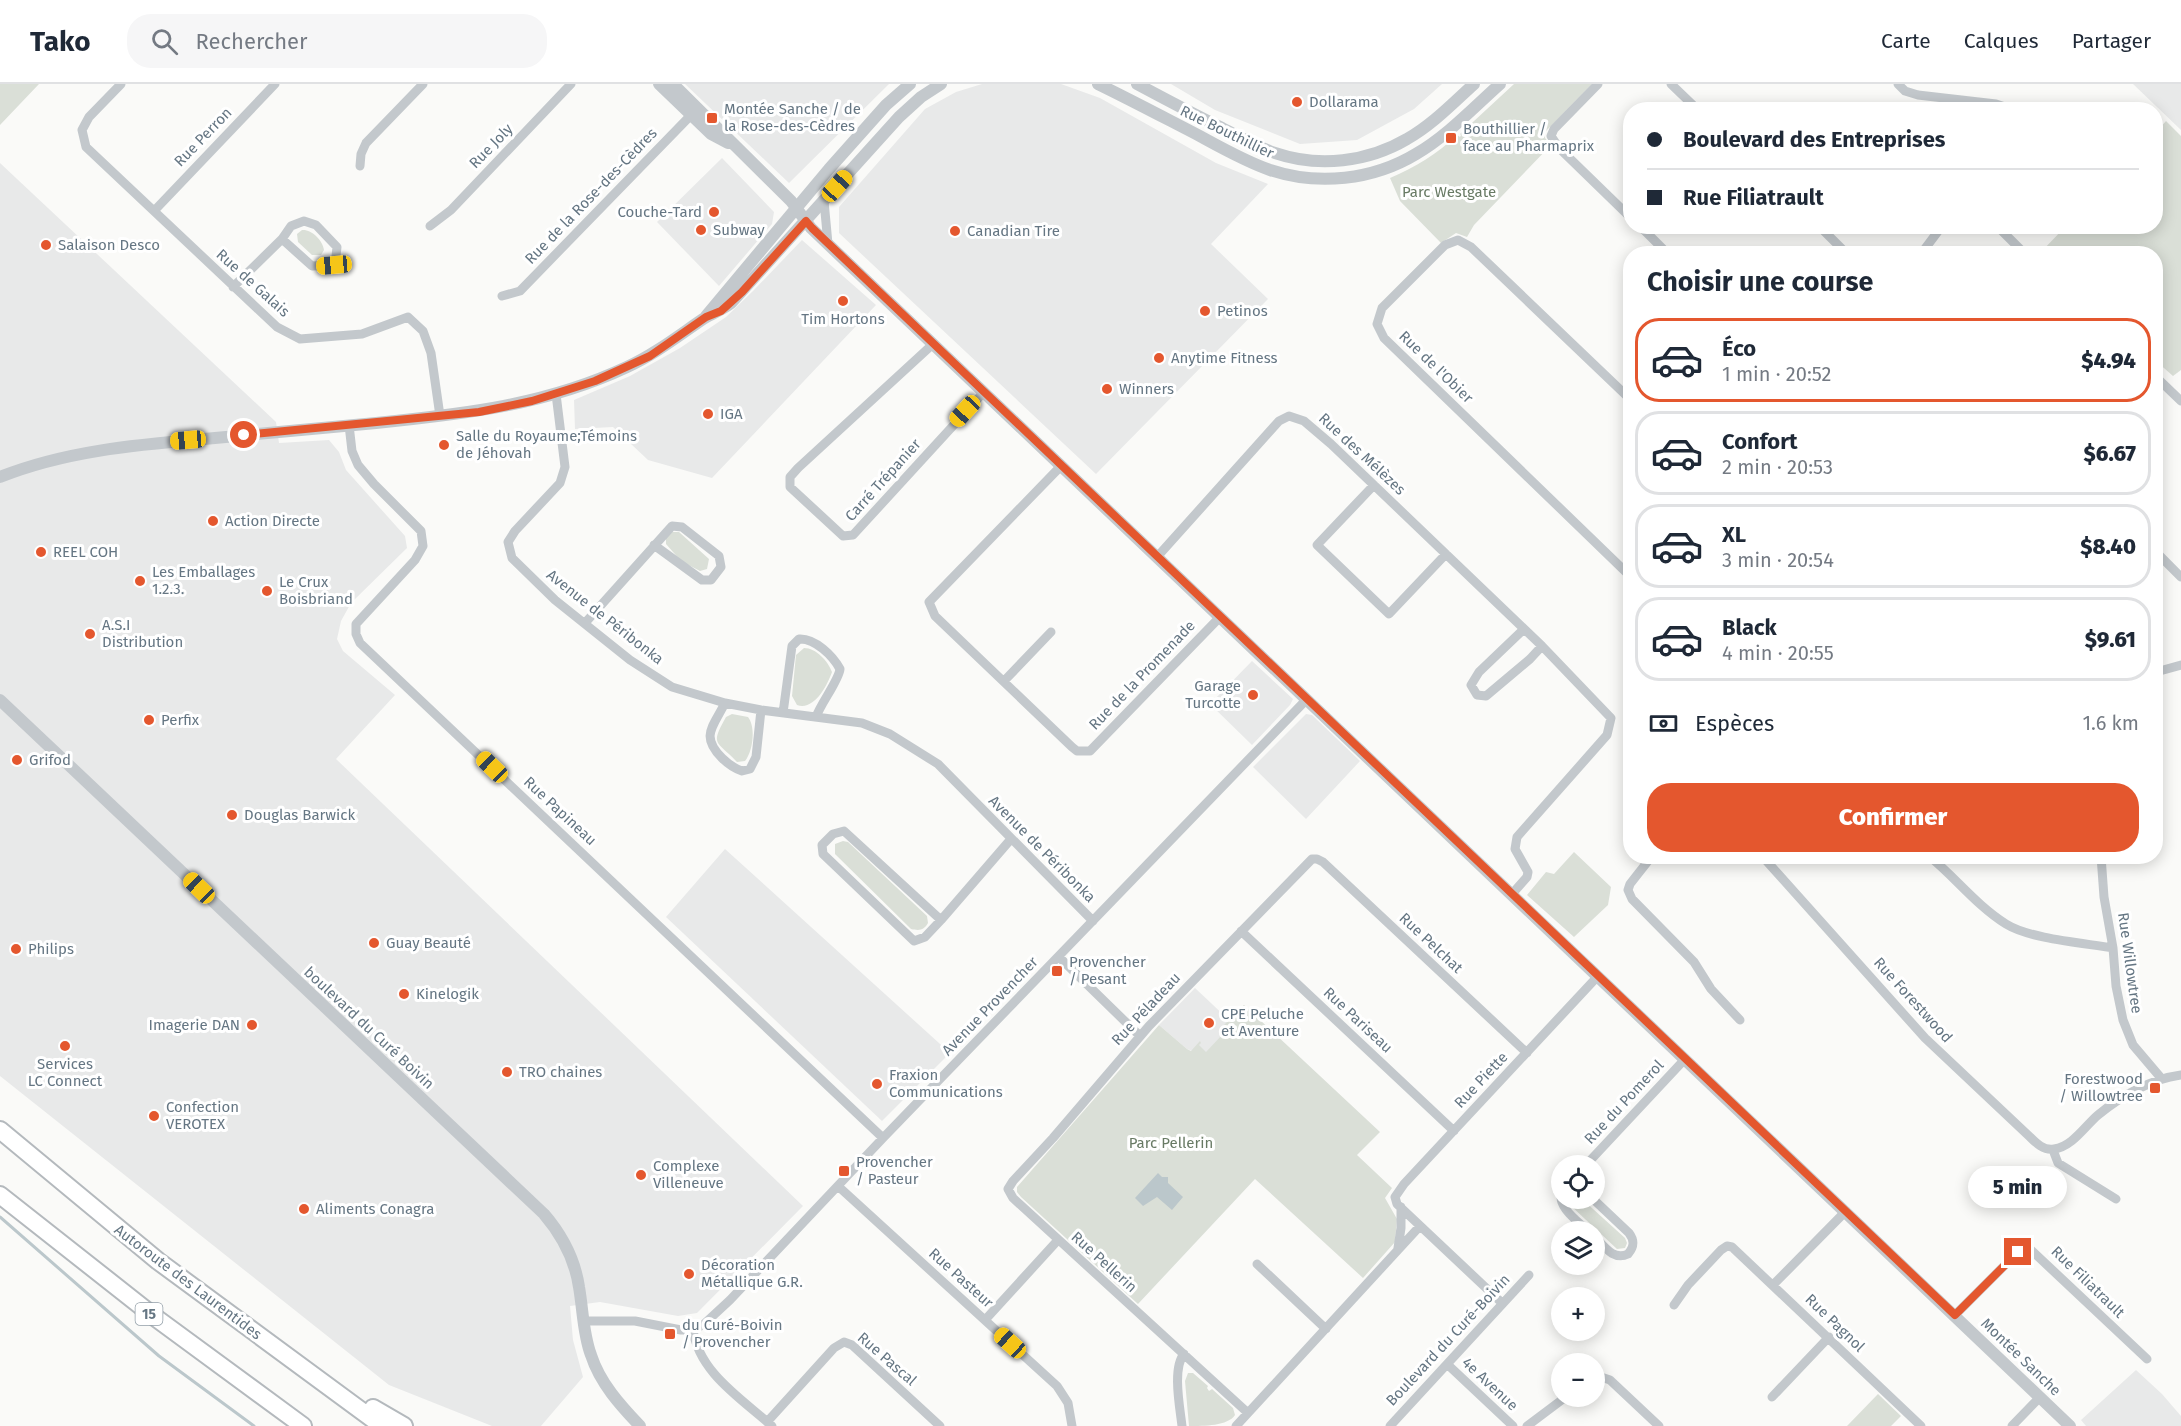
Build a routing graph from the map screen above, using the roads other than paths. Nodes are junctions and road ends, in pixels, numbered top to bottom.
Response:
1 (121, 84) edge
2 (275, 84) edge
3 (423, 84) edge
4 (571, 84) edge
5 (659, 84) edge
6 (673, 84) edge
7 (910, 84) edge
8 (941, 84) edge
9 (1098, 84) edge
10 (1137, 84) edge
11 (1474, 84) edge
12 (1500, 84) edge
13 (1598, 84) edge
14 (1671, 84) edge
15 (1898, 84) edge
16 (1690, 102) edge
17 (1979, 102) edge
18 (694, 112) junction
19 (360, 166) dead end
20 (824, 201) junction
21 (797, 208) junction
22 (154, 211) junction
23 (1623, 211) edge
24 (806, 221) junction
25 (430, 226) dead end
26 (1648, 234) edge
27 (1827, 234) edge
28 (2004, 234) edge
29 (282, 239) junction
30 (828, 244) junction
31 (1660, 246) edge
32 (1839, 246) edge
33 (2017, 246) edge
34 (233, 287) junction
35 (502, 296) dead end
36 (706, 317) junction
37 (933, 344) junction
38 (2163, 382) edge
39 (984, 392) junction
40 (1623, 392) edge
41 (556, 394) junction
42 (2179, 394) edge
43 (440, 416) junction
44 (349, 425) junction
45 (1061, 466) junction
46 (0, 477) edge
47 (1374, 485) junction
48 (654, 546) junction
49 (1446, 554) junction
50 (1157, 557) junction
51 (2163, 559) edge
52 (1623, 569) edge
53 (2181, 577) edge
54 (1220, 617) junction
55 (585, 623) junction
56 (1524, 629) junction
57 (1051, 632) dead end
58 (1542, 646) junction
59 (2181, 665) edge
60 (2163, 670) edge
61 (1004, 681) junction
62 (1307, 699) junction
63 (0, 700) edge
64 (725, 703) junction
65 (761, 710) junction
66 (783, 713) junction
67 (816, 717) junction
68 (1011, 839) junction
69 (1314, 859) joint
70 (1646, 864) edge
71 (1769, 864) edge
72 (1937, 864) edge
73 (2102, 864) edge
74 (1512, 894) junction
75 (941, 920) junction
76 (1093, 921) junction
77 (1241, 931) junction
78 (2114, 948) junction
79 (1059, 957) junction
80 (1598, 976) junction
81 (1740, 1020) dead end
82 (1140, 1036) junction
83 (1527, 1053) junction
84 (1685, 1059) junction
85 (2181, 1075) edge
86 (2161, 1078) junction
87 (0, 1130) edge
88 (1454, 1131) junction
89 (883, 1138) junction
90 (2053, 1150) junction
91 (1595, 1155) edge
92 (839, 1186) junction
93 (1008, 1189) joint
94 (0, 1195) edge
95 (2116, 1199) dead end
96 (1401, 1207) junction
97 (1567, 1209) edge
98 (1604, 1209) edge
99 (1846, 1211) junction
100 (1578, 1221) edge
101 (1420, 1226) junction
102 (1058, 1240) junction
103 (1605, 1247) edge
104 (1398, 1251) junction
105 (1257, 1264) dead end
106 (1529, 1275) dead end
107 (1773, 1285) junction
108 (1502, 1303) junction
109 (1674, 1305) dead end
110 (1955, 1315) junction
111 (985, 1320) junction
112 (584, 1321) junction
113 (693, 1329) junction
114 (1326, 1329) junction
115 (1828, 1337) junction
116 (1184, 1354) junction
117 (2147, 1359) dead end
118 (1447, 1364) junction
119 (299, 1366) junction
120 (1605, 1378) edge
121 (1772, 1397) dead end
122 (2040, 1397) junction
123 (1552, 1407) edge
124 (1248, 1413) junction
125 (770, 1424) edge
126 (303, 1426) edge
127 (382, 1426) edge
128 (404, 1426) edge
129 (640, 1426) edge
130 (940, 1426) edge
131 (1072, 1426) edge
132 (1182, 1426) edge
133 (1236, 1426) edge
134 (1390, 1426) edge
135 (1513, 1426) edge
136 (1527, 1426) edge
137 (1659, 1426) edge
138 (1921, 1426) edge
139 (2012, 1426) edge
140 (2070, 1426) edge

1 - 22 street, Rue de Galais
2 - 22 street, Rue Perron
3 - 19 street
4 - 25 street, Rue Joly
5 - 18 street, Montée Sanche
6 - 18 street, Montée Sanche
7 - 21 street
8 - 20 street
9 - 12 street, Rue Bouthillier
10 - 11 street, Rue Bouthillier
13 - 23 street
14 - 16 street
15 - 17 street
18 - 21 street, Montée Sanche
18 - 35 street, Rue de la Rose-des-Cèdres
20 - 24 street
20 - 30 street
21 - 24 street, Montée Sanche
21 - 36 street
22 - 34 street, Rue de Galais
24 - 30 street, Montée Sanche
24 - 36 street
26 - 31 street
27 - 32 street
28 - 33 street
29 - 29 street
29 - 34 street
30 - 37 street, Montée Sanche
34 - 43 street, Rue de Galais
36 - 41 street
37 - 39 street, Montée Sanche
37 - 39 street, Carré Trépanier
38 - 42 street
39 - 45 street, Montée Sanche
40 - 52 street, Rue de l'Obier
41 - 43 street
41 - 55 street, Avenue de Péribonka
43 - 44 street
44 - 46 street
44 - 89 street, Rue Papineau
45 - 50 street, Montée Sanche
45 - 61 street, Rue de la Promenade
47 - 49 street, Rue des Mélèzes
47 - 49 street
47 - 50 street, Rue des Mélèzes
48 - 48 street
48 - 55 street
49 - 56 street, Rue des Mélèzes
50 - 54 street, Montée Sanche
51 - 53 street
54 - 61 street, Rue de la Promenade
54 - 62 street, Montée Sanche
55 - 64 street, Avenue de Péribonka
56 - 58 street, Rue des Mélèzes
56 - 58 street
57 - 61 street
58 - 74 street, Rue des Mélèzes
59 - 60 street
62 - 74 street, Montée Sanche
62 - 76 street, Avenue Provencher
63 - 112 street, boulevard du Curé Boivin
64 - 65 street, Avenue de Péribonka
64 - 65 street
65 - 66 street, Avenue de Péribonka
66 - 67 street, Avenue de Péribonka
66 - 67 street
67 - 68 street, Avenue de Péribonka
68 - 75 street
68 - 76 street, Avenue de Péribonka
69 - 77 street, Rue Péladeau
69 - 83 street, Rue Pelchat
70 - 81 street
71 - 90 street, Rue Forestwood
72 - 78 street
73 - 78 street, Rue Willowtree
74 - 80 street, Montée Sanche
75 - 75 street
76 - 79 street, Avenue Provencher
77 - 82 street, Rue Péladeau
77 - 88 street, Rue Pariseau
78 - 86 street, Rue Willowtree
79 - 82 street
79 - 89 street, Avenue Provencher
80 - 83 street, Rue Piette
80 - 84 street, Montée Sanche
82 - 93 street, Rue Péladeau
83 - 88 street, Rue Piette
84 - 91 street, Rue du Pomerol
84 - 99 street, Montée Sanche
85 - 86 street
86 - 90 street
87 - 119 highway, Autoroute des Laurentides
88 - 96 street, Rue Piette
89 - 92 street, Avenue Provencher
90 - 95 street, Rue Forestwood
92 - 111 street, Rue Pasteur
92 - 113 street, Avenue Provencher
93 - 102 street, Rue Pellerin
94 - 126 highway, 15
96 - 101 street
96 - 104 street, Rue Piette
97 - 100 street
98 - 103 street
99 - 107 street
99 - 110 street, Montée Sanche
101 - 104 street
101 - 108 street
102 - 111 street
102 - 116 street, Rue Pellerin
104 - 114 street
105 - 114 street
106 - 108 street, Boulevard du Curé-Boivin
107 - 109 street, Rue Pagnol
107 - 115 street, Rue Pagnol
108 - 118 street, Boulevard du Curé-Boivin
110 - 117 street, Rue Filiatrault
110 - 122 street, Montée Sanche
111 - 131 street, Rue Pasteur
112 - 113 street
112 - 129 street, boulevard du Curé Boivin
113 - 125 street
114 - 124 street
115 - 121 street
115 - 138 street, Rue Pagnol
116 - 124 street, Rue Pellerin
116 - 132 street
118 - 134 street, Boulevard du Curé-Boivin
118 - 135 street, 4e Avenue
119 - 127 highway, Autoroute des Laurentides
119 - 128 highway
120 - 137 street
122 - 139 street
122 - 140 street, Montée Sanche
123 - 136 street
124 - 133 street
125 - 130 street, Rue Pascal

